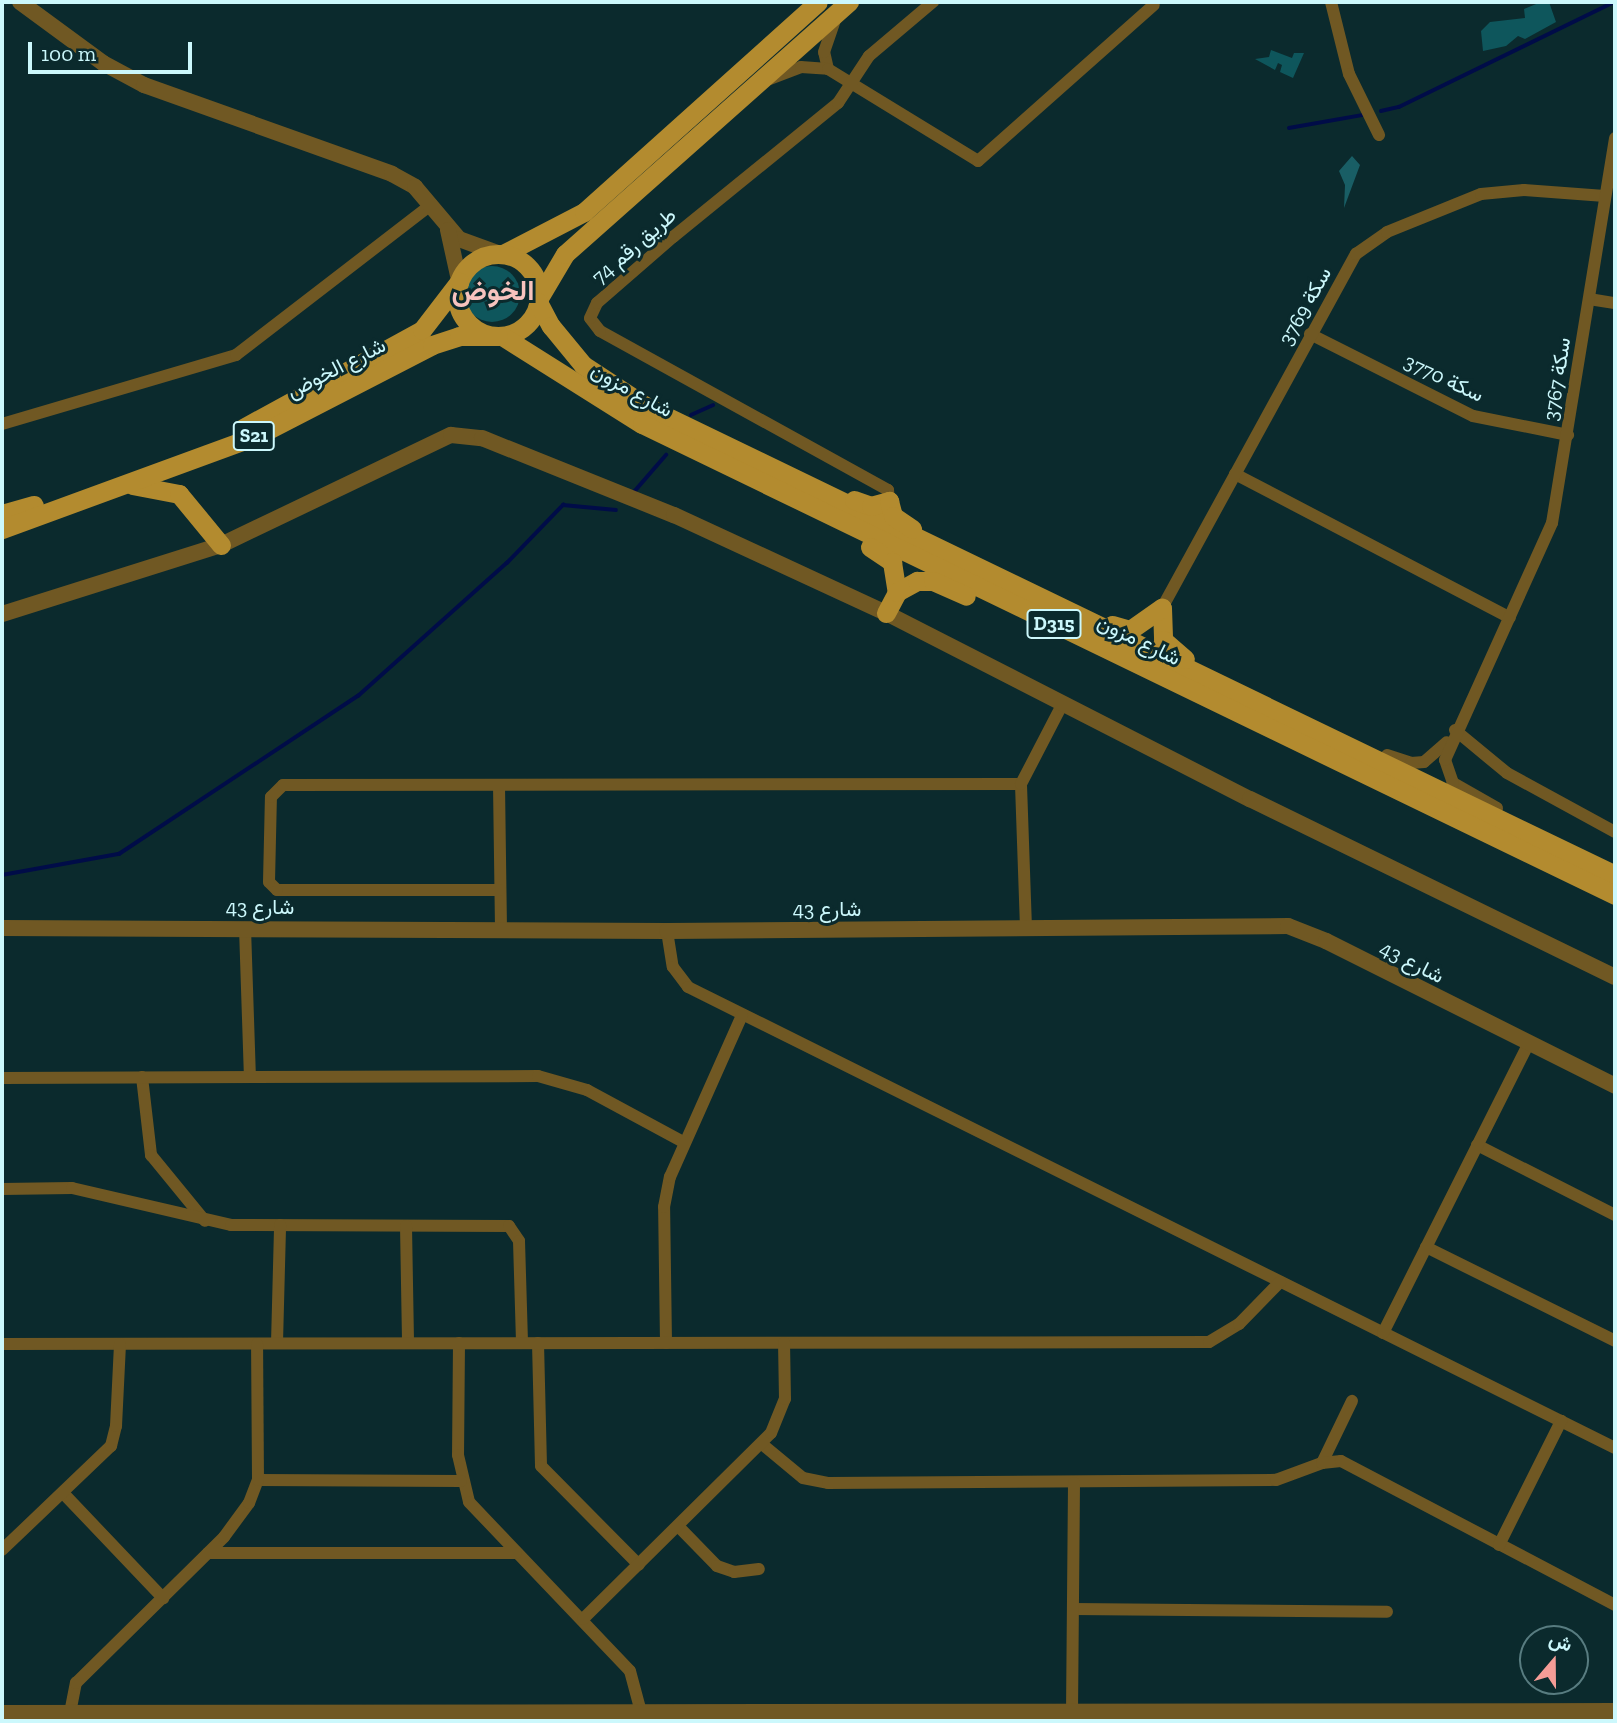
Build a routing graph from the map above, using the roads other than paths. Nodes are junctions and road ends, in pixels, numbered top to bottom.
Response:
1 (20, 2) edge
2 (818, 2) edge
3 (933, 2) edge
4 (1331, 2) edge
5 (1154, 5) dead end
6 (844, 7) edge
7 (828, 69) junction
8 (757, 85) junction
9 (852, 85) junction
10 (1379, 135) dead end
11 (1615, 138) edge
12 (1605, 196) junction
13 (432, 204) junction
14 (445, 221) junction
15 (501, 254) junction
16 (459, 281) junction
17 (1589, 299) junction
18 (539, 300) junction
19 (1615, 303) edge
20 (1310, 334) junction
21 (500, 336) junction
22 (2, 424) edge
23 (1568, 435) junction
24 (1235, 474) junction
25 (762, 483) junction
26 (131, 485) junction
27 (807, 485) junction
28 (889, 502) junction
29 (2, 514) edge
30 (2, 529) edge
31 (221, 545) junction
32 (1007, 580) junction
33 (897, 592) junction
34 (1162, 608) junction
35 (886, 613) junction
36 (2, 614) edge
37 (1510, 618) junction
38 (1072, 633) junction
39 (1248, 699) junction
40 (1062, 705) junction
41 (1455, 730) junction
42 (1321, 733) junction
43 (1021, 784) junction
44 (499, 785) junction
45 (1615, 832) edge
46 (1545, 851) junction
47 (1615, 875) edge
48 (500, 890) junction
49 (1615, 895) edge
50 (1615, 907) edge
51 (2, 928) edge
52 (245, 928) junction
53 (500, 928) junction
54 (1026, 928) junction
55 (667, 931) junction
56 (1615, 977) edge
57 (742, 1015) junction
58 (1529, 1043) junction
59 (142, 1077) junction
60 (250, 1077) junction
61 (2, 1078) edge
62 (1615, 1086) edge
63 (685, 1143) junction
64 (1478, 1145) junction
65 (2, 1189) edge
66 (1615, 1215) edge
67 (205, 1221) junction
68 (280, 1225) junction
69 (406, 1226) junction
70 (1426, 1247) junction
71 (1280, 1282) junction
72 (1383, 1333) junction
73 (1615, 1341) edge
74 (408, 1342) junction
75 (257, 1343) junction
76 (276, 1343) junction
77 (459, 1343) junction
78 (522, 1343) junction
79 (538, 1343) junction
80 (666, 1343) junction
81 (784, 1343) junction
82 (2, 1344) edge
83 (120, 1344) junction
84 (1352, 1401) dead end
85 (1561, 1421) junction
86 (762, 1444) junction
87 (1615, 1448) edge
88 (1322, 1463) junction
89 (258, 1480) junction
90 (461, 1481) junction
91 (1074, 1483) junction
92 (64, 1494) junction
93 (678, 1527) junction
94 (1499, 1545) junction
95 (2, 1550) edge
96 (208, 1553) junction
97 (516, 1553) junction
98 (639, 1565) junction
99 (760, 1569) dead end
100 (163, 1598) junction
101 (1615, 1605) edge
102 (1073, 1609) junction
103 (1387, 1612) dead end
104 (583, 1619) junction
105 (1615, 1711) edge
106 (641, 1712) junction
107 (2, 1713) edge
108 (70, 1713) junction
109 (1072, 1713) junction
110 (185, 1717) edge
111 (856, 1717) edge
112 (1286, 1717) edge
113 (539, 1718) edge

1 - 13 street
2 - 15 main road, S21
3 - 9 street, طريق رقم 74
4 - 10 street
5 - 9 street
6 - 7 street
6 - 8 main road
7 - 8 street
7 - 9 street
8 - 18 main road
9 - 28 street, طريق رقم 74
11 - 12 street, سكة 3767
12 - 17 street, سكة 3767
12 - 20 street, سكة 3769
13 - 14 street
13 - 22 street
14 - 15 street
14 - 16 street
15 - 16 main road, S21
15 - 18 main road
16 - 21 main road
16 - 29 main road, شارع الخوض / S21
17 - 19 street
17 - 23 street, سكة 3767
18 - 21 main road
18 - 27 main road, شارع مزون / D315
20 - 23 street, سكة 3770
20 - 24 street, سكة 3769
21 - 25 main road, شارع مزون / D315
21 - 26 main road, شارع الخوض / S21
23 - 37 street, سكة 3767
24 - 34 street, سكة 3769
24 - 37 street
25 - 33 main road
25 - 38 main road, شارع مزون / D315
26 - 30 main road, شارع الخوض / S21
26 - 31 main road
27 - 28 main road
27 - 32 main road, شارع مزون / D315
28 - 32 main road
31 - 35 street
31 - 36 street
32 - 34 main road
32 - 39 main road, شارع مزون / D315
33 - 35 main road
33 - 38 main road
34 - 39 main road
35 - 40 street
37 - 41 street, سكة 3767
38 - 46 main road, شارع مزون / D315
39 - 42 main road, شارع مزون / D315
40 - 43 street
40 - 56 street
41 - 42 street
41 - 45 street
41 - 46 street
42 - 46 main road, شارع مزون / D315
43 - 44 street
43 - 54 street
44 - 48 street
44 - 48 street
46 - 47 main road, شارع مزون / D315
46 - 49 main road, شارع مزون / D315
46 - 50 main road
48 - 53 street
51 - 52 street, شارع 43
52 - 53 street, شارع 43
52 - 60 street
53 - 55 street, شارع 43
54 - 55 street, شارع 43
54 - 58 street, شارع 43
55 - 57 street
57 - 63 street
57 - 71 street
58 - 62 street, شارع 43
58 - 64 street
59 - 60 street
59 - 61 street
59 - 67 street
60 - 63 street
63 - 80 street
64 - 66 street
64 - 70 street
65 - 67 street
67 - 68 street
68 - 69 street
68 - 76 street
69 - 74 street
69 - 78 street
70 - 72 street
70 - 73 street
71 - 72 street
71 - 81 street
72 - 85 street
74 - 76 street
74 - 77 street
75 - 76 street
75 - 83 street
75 - 89 street
77 - 78 street
77 - 90 street
78 - 79 street
79 - 80 street
79 - 98 street
80 - 81 street
81 - 86 street
82 - 83 street
83 - 92 street
84 - 88 street
85 - 87 street
85 - 94 street
86 - 91 street
86 - 93 street
88 - 91 street
88 - 94 street
89 - 90 street
89 - 96 street
90 - 97 street
91 - 102 street
92 - 95 street
92 - 100 street
93 - 98 street
93 - 99 street
94 - 101 street
96 - 97 street
96 - 100 street
97 - 104 street
98 - 104 street
100 - 108 street
102 - 103 street
102 - 109 street
104 - 106 street
105 - 112 street
106 - 111 street
106 - 113 street
107 - 108 street
108 - 110 street
109 - 111 street
109 - 112 street
110 - 113 street

